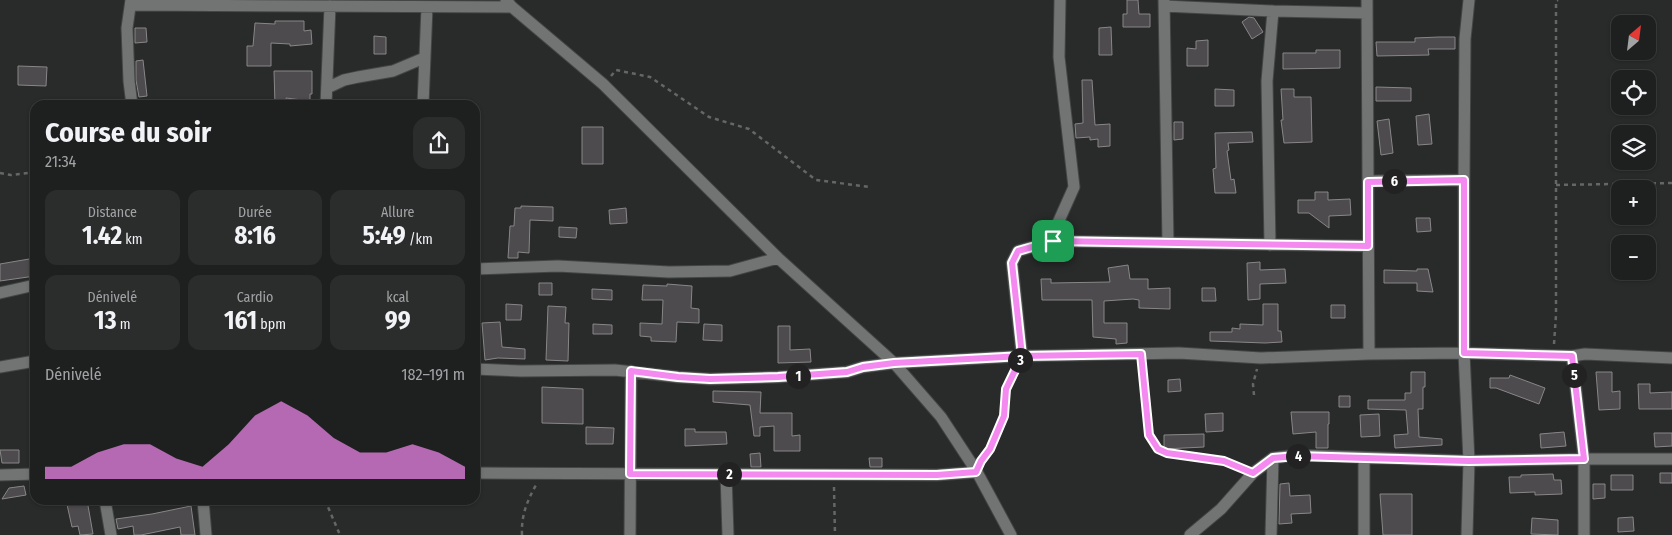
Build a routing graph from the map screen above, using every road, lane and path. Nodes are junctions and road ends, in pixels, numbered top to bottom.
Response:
1 (1060, 0) edge
2 (1367, 0) edge
3 (1469, 0) edge
4 (1558, 0) edge
5 (131, 2) edge
6 (1164, 3) edge
7 (509, 4) edge
8 (330, 6) junction
9 (427, 7) junction
10 (1272, 11) junction
11 (1367, 13) junction
12 (424, 58) junction
13 (603, 84) junction
14 (327, 88) junction
15 (131, 100) edge
16 (326, 100) edge
17 (423, 100) edge
18 (0, 173) edge
19 (30, 173) edge
20 (1464, 180) junction
21 (1368, 182) junction
22 (1672, 183) edge
23 (1556, 186) junction
24 (870, 187) dead end
25 (1053, 241) junction
26 (1168, 243) junction
27 (1270, 244) junction
28 (1368, 246) junction
29 (778, 258) junction
30 (480, 269) edge
31 (30, 286) edge
32 (0, 293) edge
33 (1464, 353) junction
34 (1141, 354) junction
35 (1369, 354) junction
36 (1554, 355) junction
37 (1022, 356) junction
38 (1572, 356) junction
39 (1261, 358) junction
40 (1672, 358) edge
41 (30, 362) edge
42 (894, 363) junction
43 (0, 367) edge
44 (480, 369) edge
45 (631, 371) junction
46 (1254, 396) dead end
47 (1273, 458) junction
48 (1364, 458) junction
49 (1584, 459) junction
50 (1672, 459) edge
51 (1469, 461) junction
52 (976, 472) junction
53 (480, 473) edge
54 (543, 473) junction
55 (1253, 473) junction
56 (30, 474) edge
57 (630, 474) junction
58 (726, 474) junction
59 (834, 474) junction
60 (0, 475) edge
61 (106, 505) edge
62 (203, 505) edge
63 (327, 505) edge
64 (111, 535) edge
65 (206, 535) edge
66 (340, 535) edge
67 (522, 535) edge
68 (630, 535) edge
69 (728, 535) edge
70 (835, 535) edge
71 (1011, 535) edge
72 (1190, 535) edge
73 (1271, 535) edge
74 (1364, 535) edge
75 (1468, 535) edge
76 (1584, 535) edge

1 - 25 street
2 - 11 street
3 - 20 street
4 - 23 path
5 - 8 street
5 - 15 street
6 - 10 street
6 - 26 street
7 - 9 street
7 - 13 street
8 - 9 street
8 - 14 street
9 - 12 street
10 - 11 street
10 - 27 street
11 - 21 street
12 - 14 street
12 - 17 street
13 - 24 path
13 - 29 street
14 - 16 street
18 - 19 path
20 - 21 street
20 - 33 street
21 - 28 street
22 - 23 path
23 - 36 path
25 - 26 street
25 - 37 street
26 - 27 street
27 - 28 street
28 - 35 street
29 - 30 street
29 - 42 street
31 - 32 street
33 - 35 street
33 - 36 street
33 - 51 street
34 - 37 street
34 - 39 street
34 - 55 path
35 - 39 street
36 - 38 street
37 - 42 street
37 - 52 path
38 - 40 street
38 - 49 street
39 - 46 path
41 - 43 street
42 - 45 street
42 - 52 street
44 - 45 street
45 - 57 street
47 - 48 street
47 - 55 street
47 - 73 street
48 - 51 street
48 - 74 street
49 - 50 street
49 - 51 street
49 - 76 street
51 - 75 street
52 - 59 street
52 - 71 street
53 - 54 street
54 - 57 street
54 - 67 path
55 - 72 street
56 - 60 street
57 - 58 street
57 - 68 street
58 - 59 street
58 - 69 street
59 - 70 path
61 - 64 street
62 - 65 street
63 - 66 path

